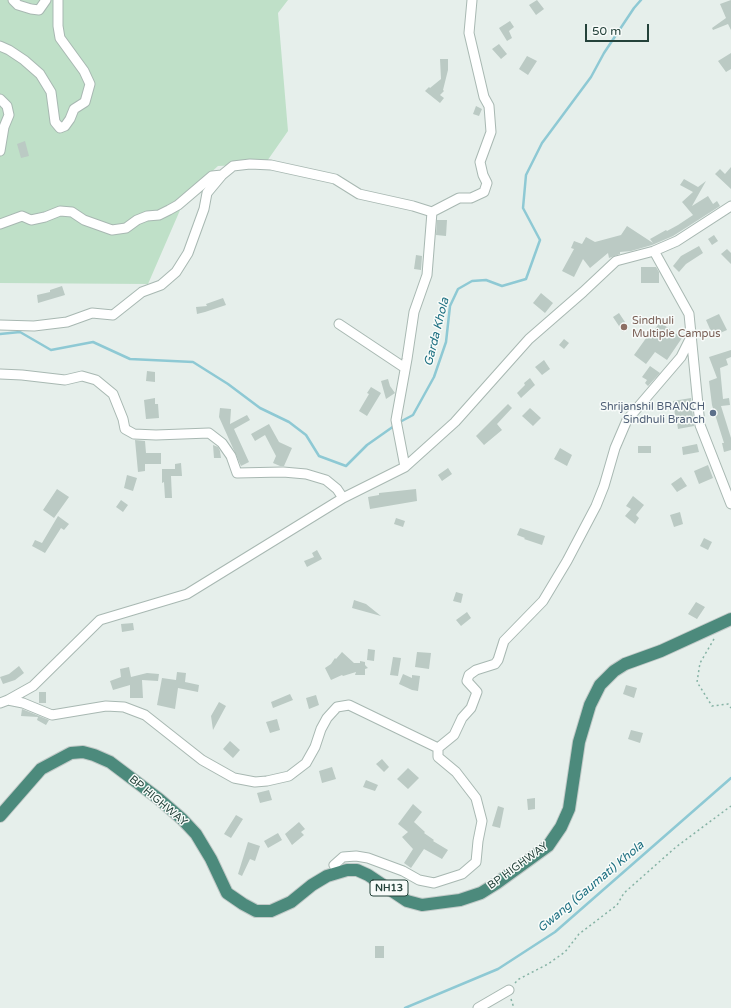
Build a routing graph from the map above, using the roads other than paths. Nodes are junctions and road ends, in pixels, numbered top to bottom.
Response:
1 (13, 0) edge
2 (46, 0) edge
3 (58, 0) edge
4 (472, 0) edge
5 (0, 46) edge
6 (0, 99) edge
7 (0, 151) edge
8 (222, 175) junction
9 (731, 206) edge
10 (432, 212) junction
11 (0, 224) edge
12 (654, 251) junction
13 (339, 324) dead end
14 (0, 325) edge
15 (692, 335) junction
16 (405, 368) junction
17 (0, 374) edge
18 (405, 467) junction
19 (343, 498) junction
20 (731, 504) edge
21 (731, 619) edge
22 (4, 702) edge
23 (438, 748) junction
24 (0, 816) edge
25 (338, 872) junction
26 (509, 990) road end
27 (478, 1008) edge

1 - 2 street
3 - 5 street
4 - 10 street
6 - 7 street
8 - 10 street
8 - 11 street
8 - 14 street
9 - 12 street
10 - 16 street
12 - 15 street
12 - 18 street
13 - 16 street
15 - 20 street
15 - 23 street
16 - 18 street
17 - 19 street
18 - 19 street
19 - 22 street
21 - 25 highway, BP HIGHWAY / NH13
22 - 23 street
23 - 25 street
24 - 25 highway, BP HIGHWAY / NH13
26 - 27 street

